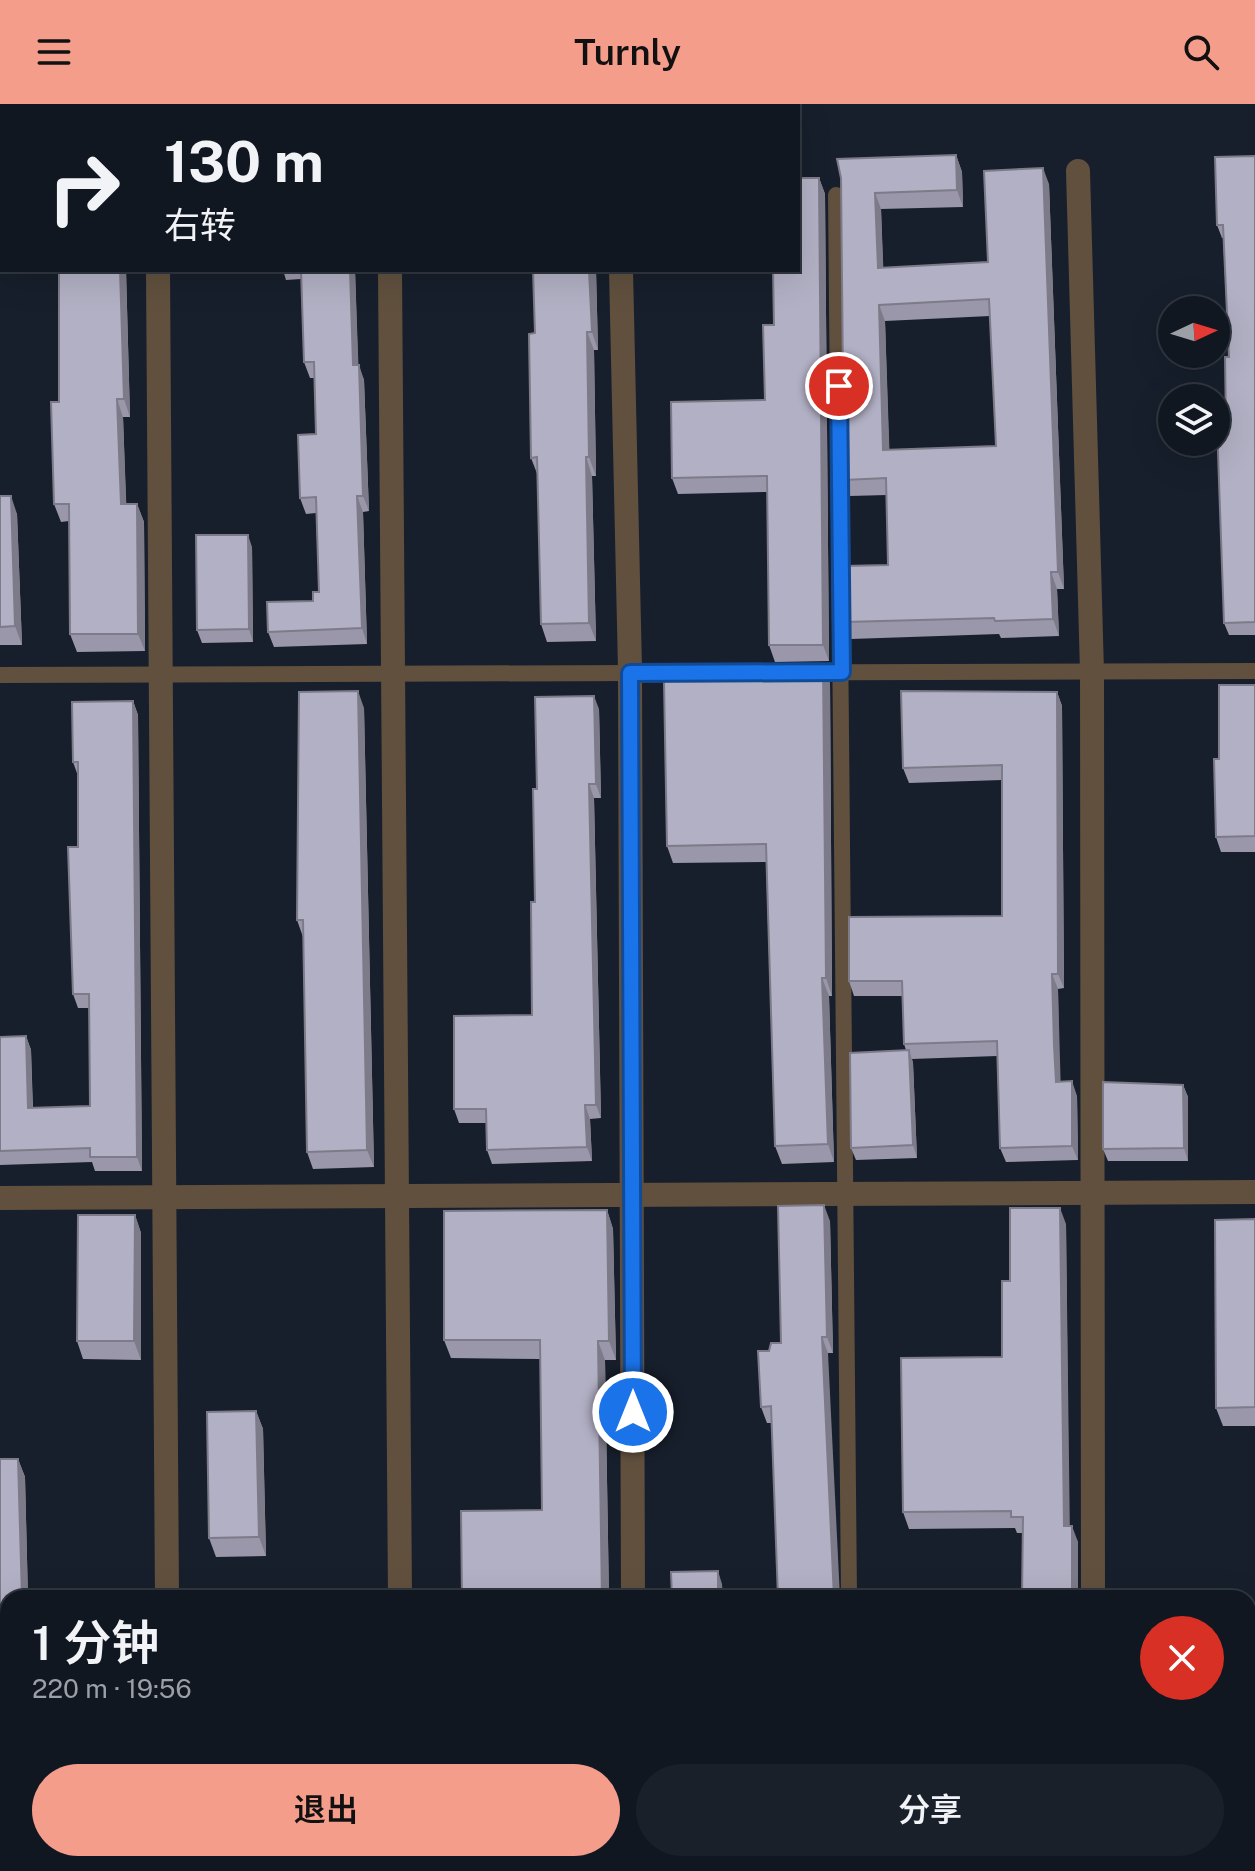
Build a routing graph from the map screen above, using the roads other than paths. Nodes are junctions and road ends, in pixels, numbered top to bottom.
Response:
1 (1078, 171) dead end
2 (836, 195) edge
3 (158, 272) edge
4 (390, 272) edge
5 (621, 272) edge
6 (1255, 671) edge
7 (842, 672) junction
8 (1092, 672) junction
9 (630, 673) junction
10 (394, 674) junction
11 (0, 675) edge
12 (161, 675) junction
13 (1255, 1192) edge
14 (1093, 1193) junction
15 (847, 1194) junction
16 (632, 1195) junction
17 (397, 1196) junction
18 (164, 1197) junction
19 (0, 1198) edge
20 (167, 1590) edge
21 (400, 1590) edge
22 (633, 1590) edge
23 (849, 1590) edge
24 (1093, 1590) edge

1 - 8 street
2 - 7 lane
3 - 12 street
4 - 10 street
5 - 9 street
6 - 8 lane
7 - 8 lane
7 - 9 lane
7 - 15 lane
8 - 14 street
9 - 10 lane
9 - 16 street
10 - 12 lane
10 - 17 street
11 - 12 lane
12 - 18 street
13 - 14 street
14 - 15 street
14 - 24 street
15 - 16 street
15 - 23 lane
16 - 17 street
16 - 22 street
17 - 18 street
17 - 21 street
18 - 19 street
18 - 20 street

